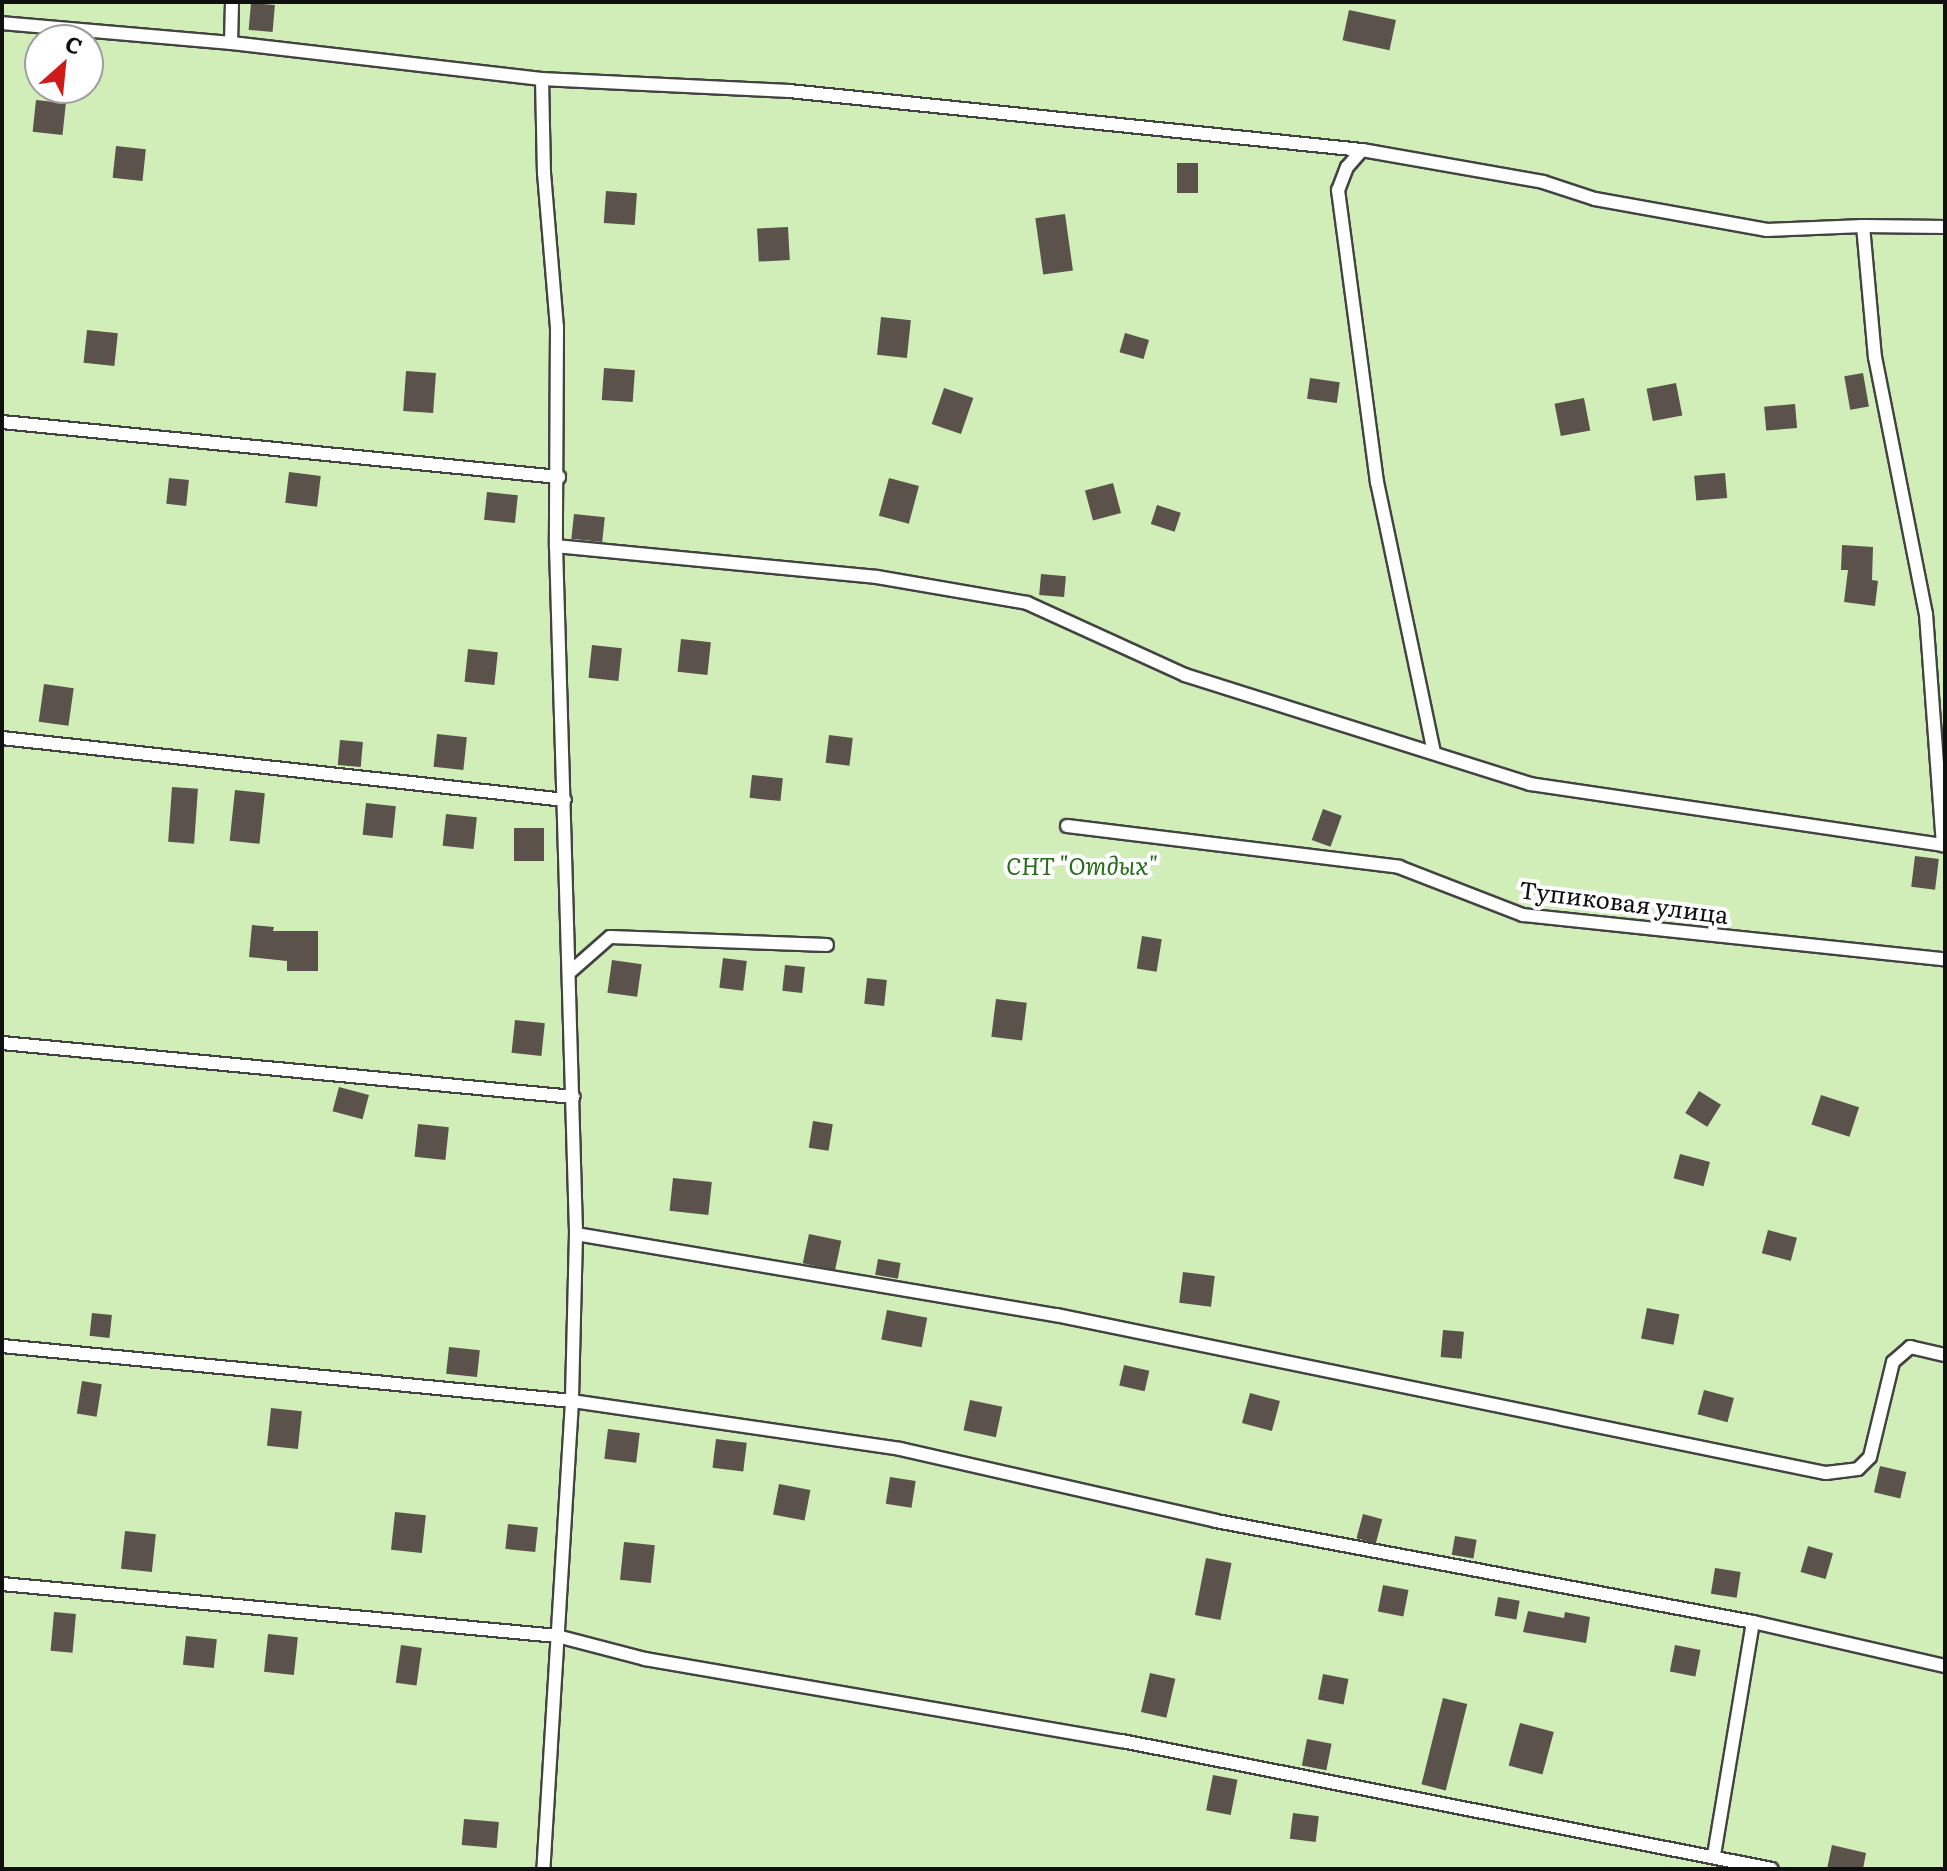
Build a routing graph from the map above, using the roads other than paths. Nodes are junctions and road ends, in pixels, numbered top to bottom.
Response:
1 (232, 2) edge
2 (2, 23) edge
3 (231, 43) junction
4 (542, 79) junction
5 (1362, 150) junction
6 (1863, 226) junction
7 (1945, 227) edge
8 (2, 422) edge
9 (559, 477) junction
10 (556, 546) junction
11 (2, 738) edge
12 (1434, 752) junction
13 (565, 800) junction
14 (1067, 826) dead end
15 (1944, 845) edge
16 (827, 945) dead end
17 (1945, 959) edge
18 (570, 972) junction
19 (2, 1043) edge
20 (573, 1097) junction
21 (576, 1234) junction
22 (2, 1346) edge
23 (1945, 1355) edge
24 (572, 1401) junction
25 (2, 1584) edge
26 (1753, 1622) junction
27 (557, 1636) junction
28 (1945, 1666) edge
29 (1714, 1855) junction
30 (543, 1869) edge
31 (1772, 1869) edge

1 - 3 lane
2 - 3 lane
3 - 4 lane
4 - 5 lane
4 - 9 lane
5 - 6 lane
5 - 12 lane
6 - 7 lane
6 - 15 lane
8 - 9 lane
9 - 10 lane
10 - 12 lane
10 - 13 lane
11 - 13 lane
12 - 15 lane
13 - 18 lane
14 - 17 lane, Тупиковая улица
16 - 18 lane
18 - 20 lane
19 - 20 lane
20 - 21 lane
21 - 23 lane
21 - 24 lane
22 - 24 lane
24 - 26 lane
24 - 27 lane
25 - 27 lane
26 - 28 lane
26 - 29 lane
27 - 29 lane
27 - 30 lane
29 - 31 lane

